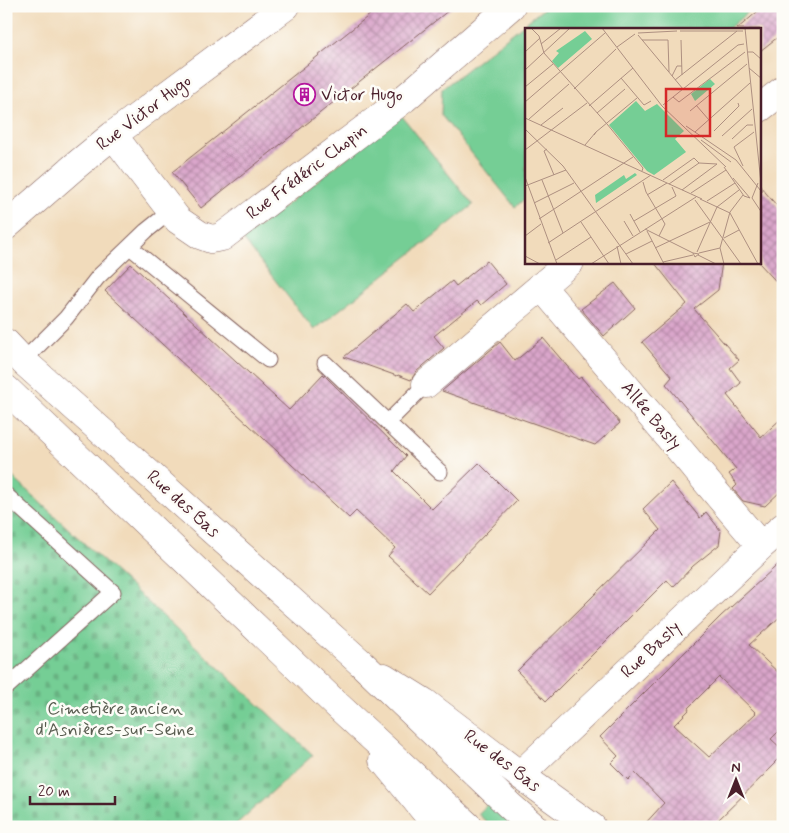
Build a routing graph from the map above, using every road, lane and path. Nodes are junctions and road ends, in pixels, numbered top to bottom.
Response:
1 (286, 6) edge
2 (512, 6) edge
3 (783, 90) edge
4 (762, 106) edge
5 (113, 136) junction
6 (171, 211) junction
7 (6, 226) edge
8 (130, 247) junction
9 (568, 264) edge
10 (541, 286) junction
11 (15, 352) edge
12 (268, 360) dead end
13 (325, 363) dead end
14 (426, 384) joint
15 (6, 388) edge
16 (388, 422) junction
17 (440, 472) dead end
18 (6, 495) edge
19 (783, 527) edge
20 (761, 546) junction
21 (361, 663) junction
22 (6, 688) edge
23 (337, 704) junction
24 (520, 775) junction
25 (438, 827) edge
26 (469, 827) edge
27 (534, 827) edge
28 (592, 827) edge

1 - 5 street, Rue Victor Hugo
2 - 6 street, Rue Frédéric Chopin
3 - 4 street
5 - 6 street, Rue Frédéric Chopin
5 - 7 street, Rue Victor Hugo
6 - 8 lane
8 - 11 lane
8 - 12 lane
9 - 10 street
10 - 14 street
10 - 20 street, Allée Basly
11 - 21 street, Rue des Bas
13 - 16 lane
14 - 16 lane
15 - 23 street
16 - 17 lane
18 - 22 lane
19 - 20 street, Rue Basly
20 - 24 street, Rue Basly
21 - 24 street, Rue des Bas
21 - 27 street, Rue des Bas
23 - 25 street
23 - 26 street
24 - 28 street, Rue des Bas

